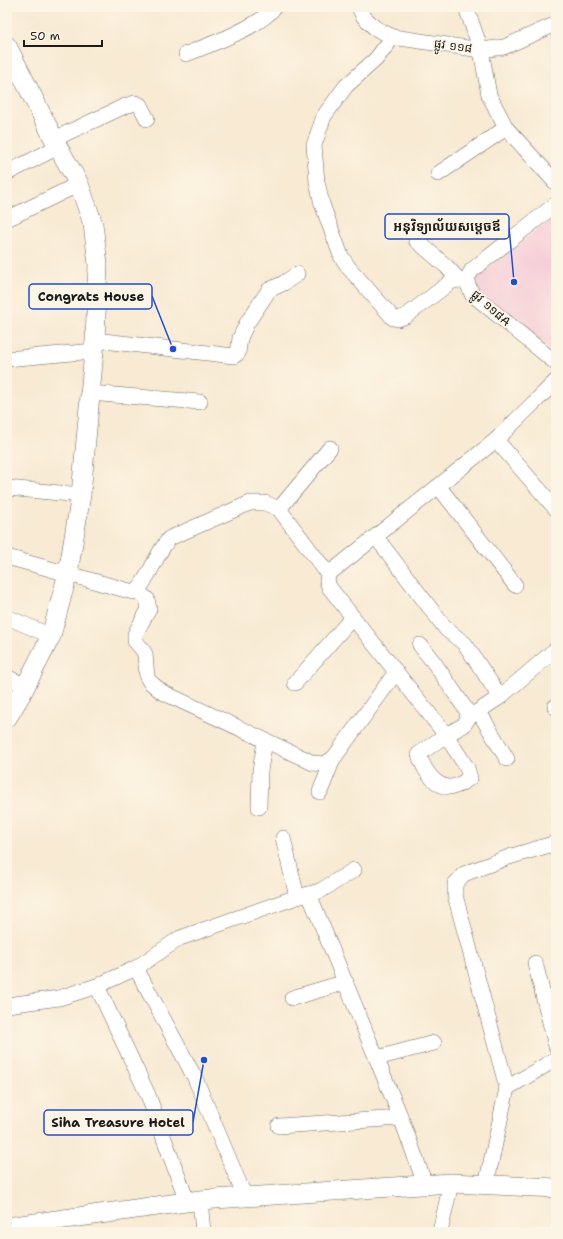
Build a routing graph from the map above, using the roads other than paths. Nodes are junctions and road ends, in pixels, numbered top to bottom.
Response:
1 (274, 7) edge
2 (359, 7) edge
3 (466, 7) edge
4 (556, 24) edge
5 (393, 37) junction
6 (7, 46) edge
7 (481, 50) junction
8 (186, 54) dead end
9 (147, 118) dead end
10 (506, 128) junction
11 (56, 143) junction
12 (7, 173) edge
13 (438, 174) dead end
14 (556, 183) edge
15 (79, 184) junction
16 (556, 204) edge
17 (7, 219) edge
18 (416, 240) dead end
19 (297, 274) dead end
20 (463, 280) junction
21 (94, 346) junction
22 (7, 359) edge
23 (556, 364) edge
24 (556, 381) edge
25 (89, 393) junction
26 (200, 402) dead end
27 (496, 440) junction
28 (330, 448) dead end
29 (439, 487) junction
30 (7, 488) edge
31 (81, 495) junction
32 (279, 509) junction
33 (556, 509) edge
34 (376, 537) junction
35 (7, 557) edge
36 (329, 572) junction
37 (68, 573) junction
38 (515, 585) dead end
39 (137, 591) junction
40 (7, 617) edge
41 (352, 618) junction
42 (51, 636) junction
43 (420, 645) dead end
44 (556, 650) edge
45 (396, 672) junction
46 (7, 677) edge
47 (296, 683) dead end
48 (26, 686) junction
49 (500, 697) junction
50 (8, 714) edge
51 (474, 715) junction
52 (265, 741) junction
53 (333, 759) junction
54 (507, 759) dead end
55 (320, 792) dead end
56 (259, 807) dead end
57 (284, 838) dead end
58 (556, 843) edge
59 (354, 870) dead end
60 (303, 895) junction
61 (535, 963) dead end
62 (136, 968) junction
63 (346, 982) junction
64 (97, 986) junction
65 (292, 998) dead end
66 (7, 1005) edge
67 (434, 1043) dead end
68 (556, 1046) edge
69 (377, 1058) junction
70 (556, 1059) edge
71 (507, 1088) junction
72 (401, 1118) junction
73 (279, 1126) dead end
74 (451, 1183) junction
75 (425, 1184) junction
76 (486, 1185) junction
77 (556, 1188) edge
78 (245, 1196) junction
79 (194, 1200) junction
80 (7, 1227) edge
81 (203, 1232) edge
82 (440, 1232) edge

1 - 8 street
2 - 5 street, ផ្លូវ ១១៨
3 - 7 street
4 - 7 street, ផ្លូវ ១១៨
5 - 7 street, ផ្លូវ ១១៨
5 - 20 street
6 - 11 main road
7 - 10 street
9 - 11 street
10 - 13 street
10 - 14 street
11 - 12 street
11 - 15 main road
15 - 17 street
15 - 21 main road
16 - 20 street, ផ្លូវ ១១៨A
18 - 20 street
19 - 21 street
20 - 23 street, ផ្លូវ ១១៨A
21 - 22 street
21 - 25 main road
24 - 27 street
25 - 26 street
25 - 31 main road
27 - 29 street
27 - 33 street
28 - 32 street
29 - 34 street
29 - 38 street
30 - 31 street
31 - 37 main road
32 - 36 street
32 - 39 street
34 - 36 street
34 - 49 street
35 - 37 street
36 - 41 street
37 - 39 street
37 - 42 main road
39 - 52 street
40 - 42 street
41 - 45 street
41 - 47 street
42 - 48 main road
43 - 51 street
44 - 49 street
45 - 51 street
45 - 53 street
46 - 48 street
48 - 50 main road
49 - 51 street
51 - 54 street
52 - 53 street
52 - 56 street
53 - 55 street
57 - 60 street
58 - 71 street
59 - 60 street
60 - 62 street
60 - 63 street
61 - 68 street
62 - 64 street
62 - 78 street
63 - 65 street
63 - 69 street
64 - 66 street
64 - 79 street
67 - 69 street
69 - 72 street
70 - 71 street
71 - 76 street
72 - 73 street
72 - 75 street
74 - 75 main road
74 - 76 main road
74 - 82 street
75 - 78 main road
76 - 77 main road
78 - 79 main road
79 - 80 main road
79 - 81 street

